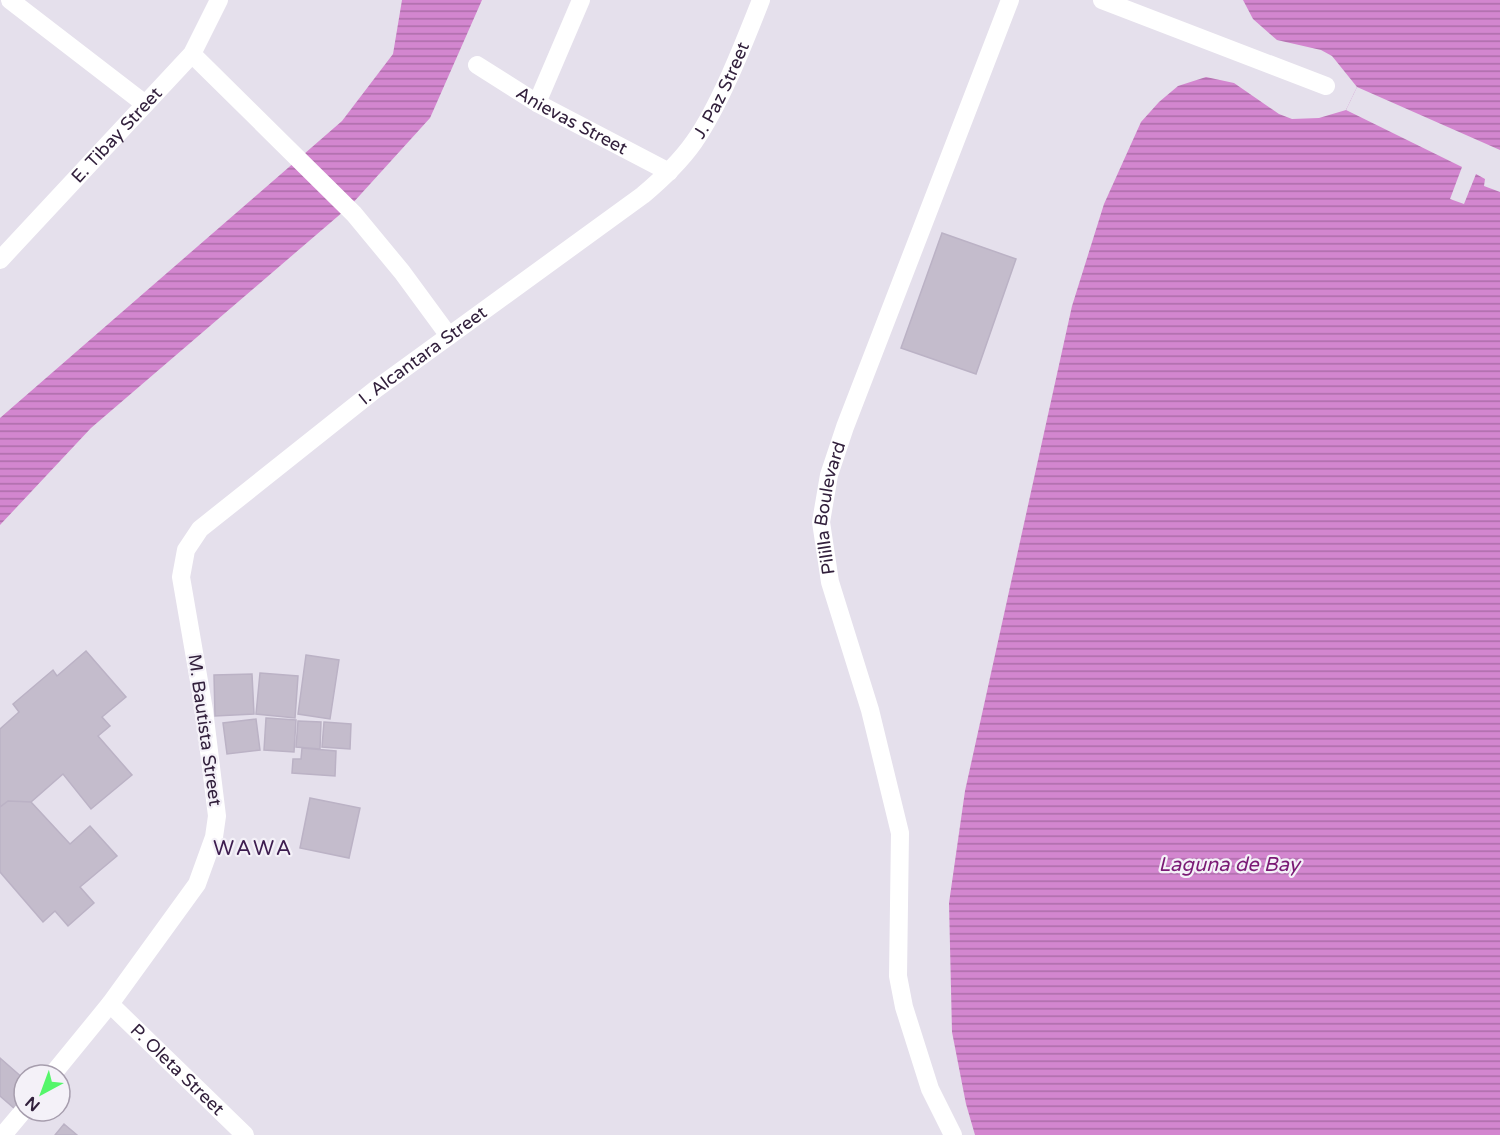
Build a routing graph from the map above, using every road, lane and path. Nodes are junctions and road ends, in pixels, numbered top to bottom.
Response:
1 (10, 0) edge
2 (219, 0) edge
3 (581, 0) edge
4 (761, 0) edge
5 (1010, 0) edge
6 (1102, 0) edge
7 (192, 54) junction
8 (477, 65) dead end
9 (1326, 86) dead end
10 (537, 103) junction
11 (145, 105) junction
12 (669, 172) junction
13 (0, 260) edge
14 (449, 336) junction
15 (186, 550) joint
16 (110, 1004) junction
17 (62, 1063) edge
18 (13, 1123) edge
19 (3, 1135) edge
20 (245, 1135) edge
21 (953, 1135) edge

1 - 11 street
2 - 7 street, E. Tibay Street
3 - 10 street
4 - 12 street, J. Paz Street
5 - 21 street, Pililla Boulevard
6 - 9 street
7 - 11 street, E. Tibay Street
7 - 14 street
8 - 10 street, Anievas Street
10 - 12 street, Anievas Street
11 - 13 street, E. Tibay Street
12 - 14 street, I. Alcantara Street
14 - 15 street, I. Alcantara Street
15 - 16 street, M. Bautista Street
16 - 17 street, M. Bautista Street
16 - 20 street, P. Oleta Street
18 - 19 street

